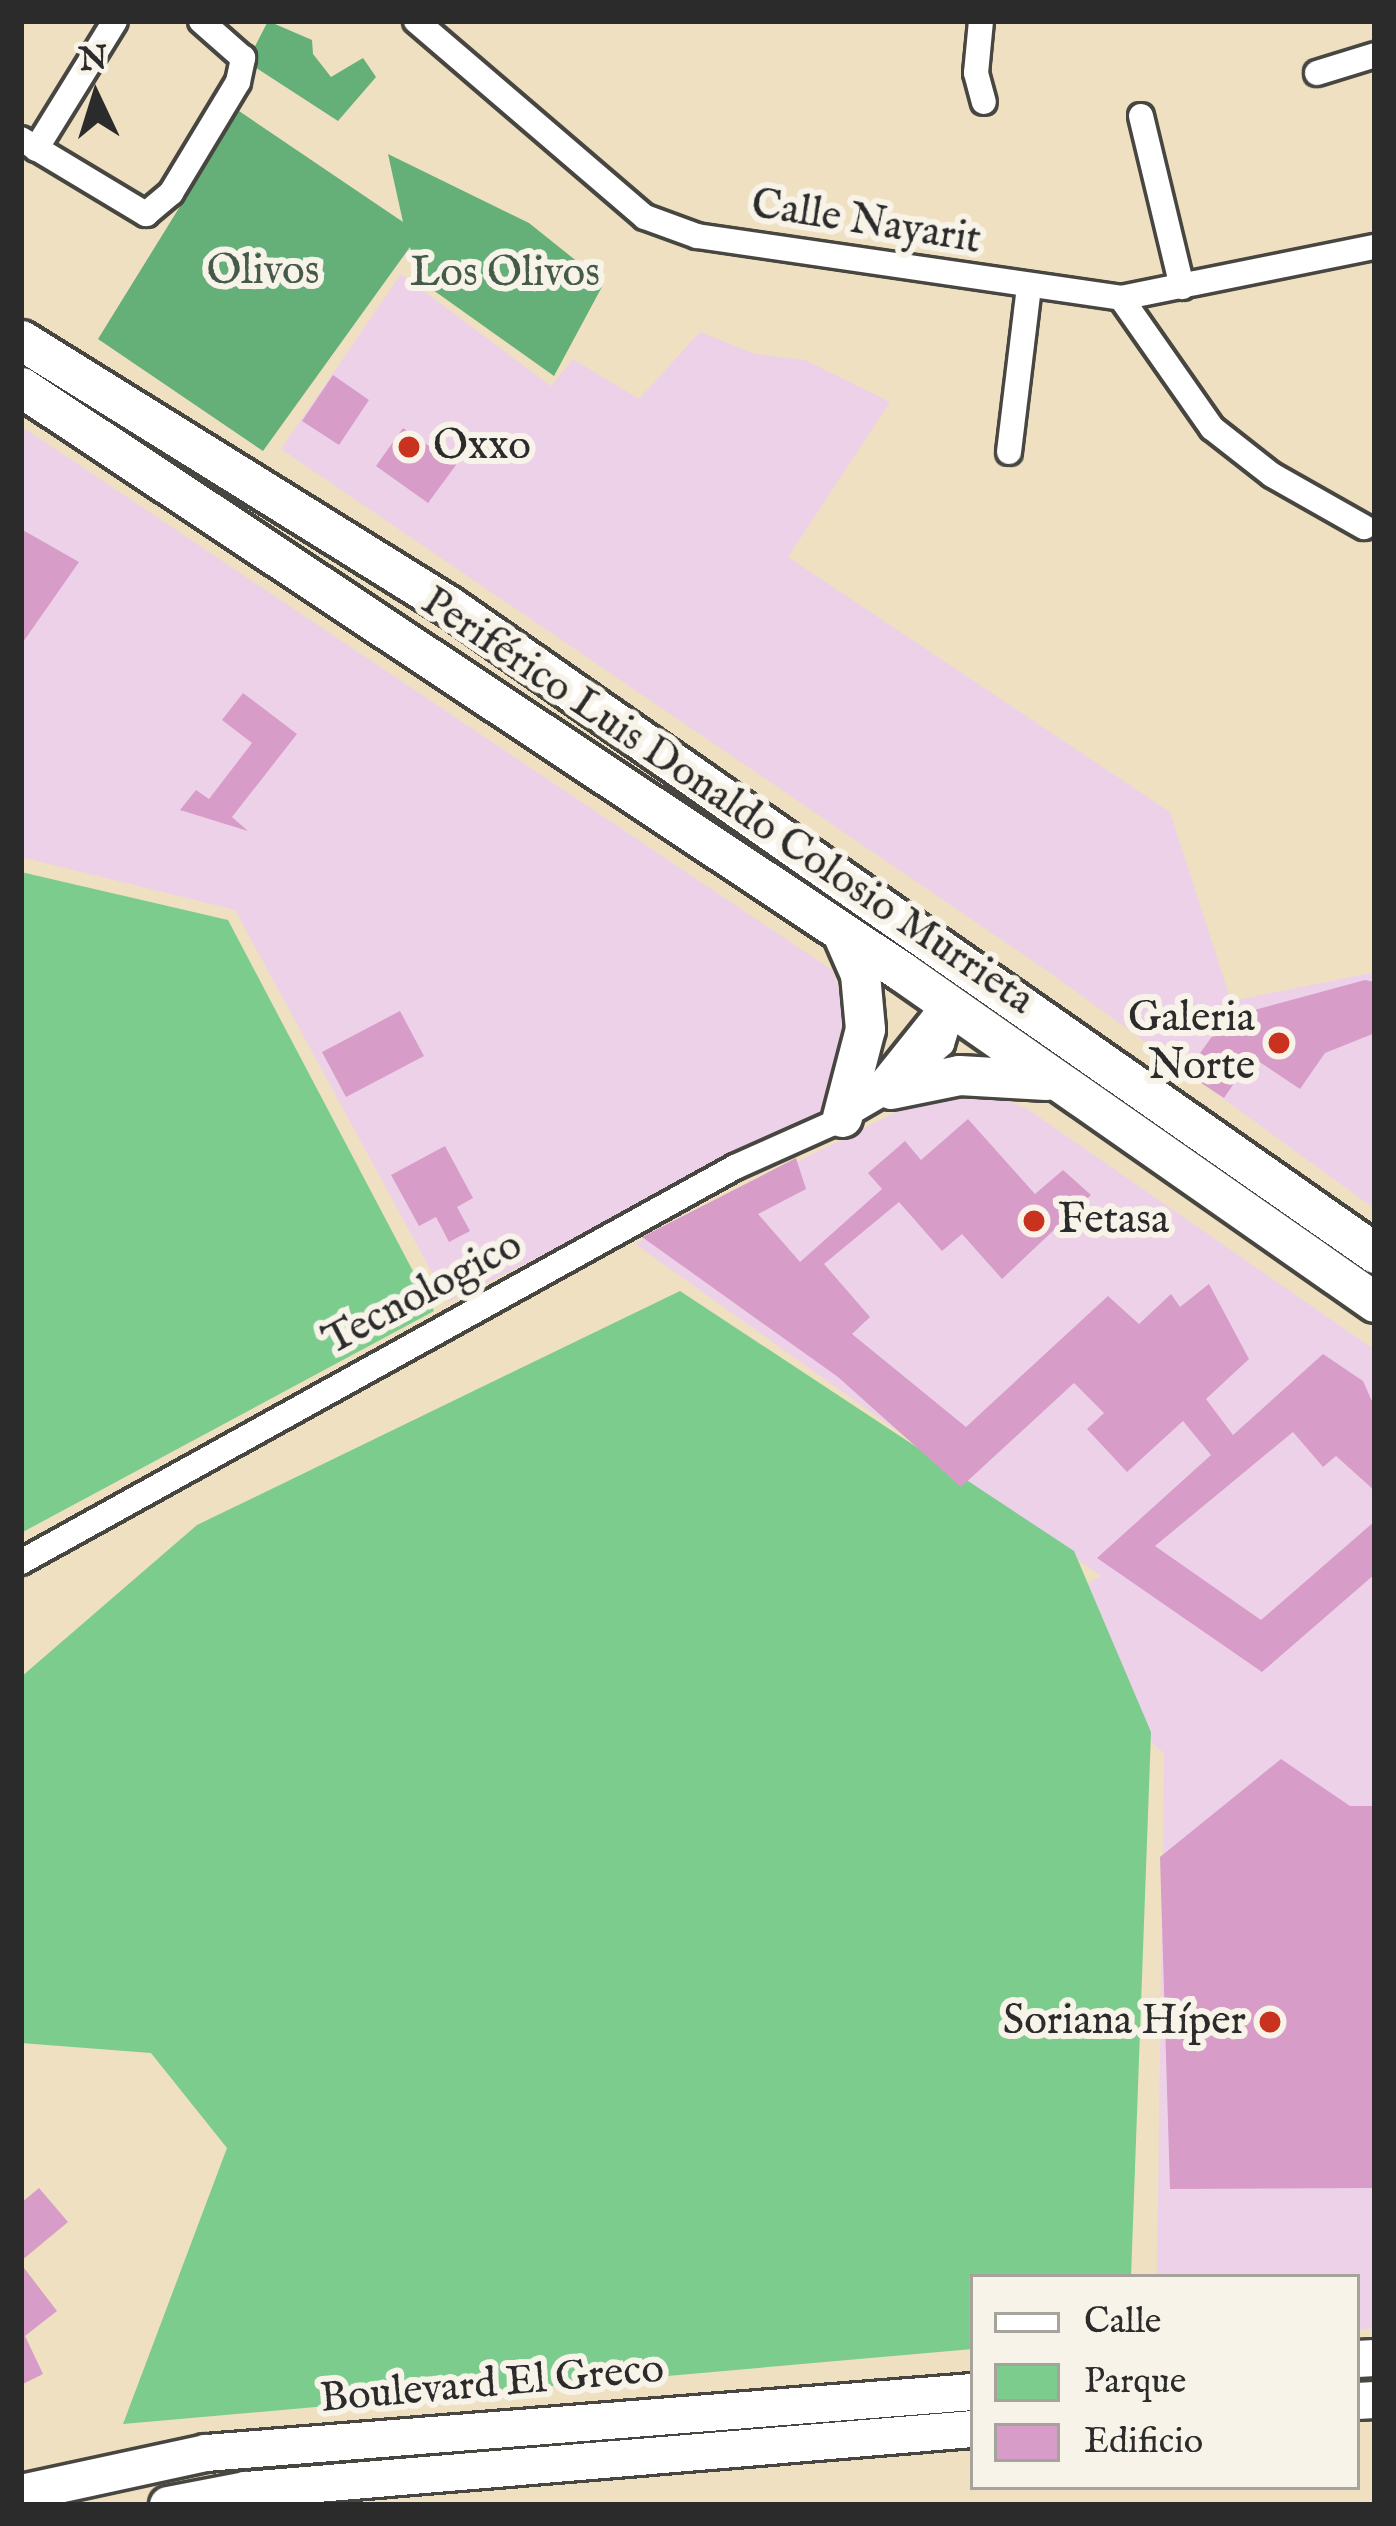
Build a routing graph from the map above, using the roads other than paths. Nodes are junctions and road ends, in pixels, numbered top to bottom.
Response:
1 (115, 21) edge
2 (201, 21) edge
3 (416, 21) edge
4 (981, 21) edge
5 (1375, 56) edge
6 (1317, 73) dead end
7 (984, 102) dead end
8 (1142, 116) dead end
9 (28, 144) edge
10 (1375, 247) edge
11 (1029, 287) junction
12 (1183, 287) junction
13 (1121, 298) junction
14 (21, 340) edge
15 (21, 387) edge
16 (1009, 452) dead end
17 (1364, 527) dead end
18 (877, 904) junction
19 (843, 934) junction
20 (952, 1011) junction
21 (1088, 1057) junction
22 (1048, 1080) junction
23 (866, 1103) junction
24 (1375, 1253) edge
25 (1375, 1301) edge
26 (21, 1562) edge
27 (970, 2393) edge
28 (850, 2420) junction
29 (970, 2429) edge
30 (21, 2493) edge
31 (168, 2505) edge

1 - 9 street
2 - 9 street
3 - 11 street, Calle Nayarit
4 - 7 street
5 - 6 street
8 - 12 street
10 - 12 street, Calle Nayarit
11 - 13 street, Calle Nayarit
11 - 16 street
12 - 13 street, Calle Nayarit
13 - 17 street
14 - 18 main road, Periférico Luis Donaldo Colosio Murrieta
15 - 19 main road, Periférico Luis Donaldo Colosio Murrieta
18 - 20 main road
18 - 21 main road, Periférico Luis Donaldo Colosio Murrieta
19 - 20 main road, Periférico Luis Donaldo Colosio Murrieta
19 - 23 main road
20 - 21 main road
20 - 22 main road, Periférico Luis Donaldo Colosio Murrieta
20 - 23 street, Tecnologico
21 - 24 main road, Periférico Luis Donaldo Colosio Murrieta
22 - 23 main road
22 - 25 main road, Periférico Luis Donaldo Colosio Murrieta
23 - 26 street, Tecnologico
27 - 28 main road, Boulevard El Greco
28 - 29 main road, Boulevard El Greco
28 - 30 main road, Boulevard El Greco
28 - 31 main road, Boulevard El Greco

